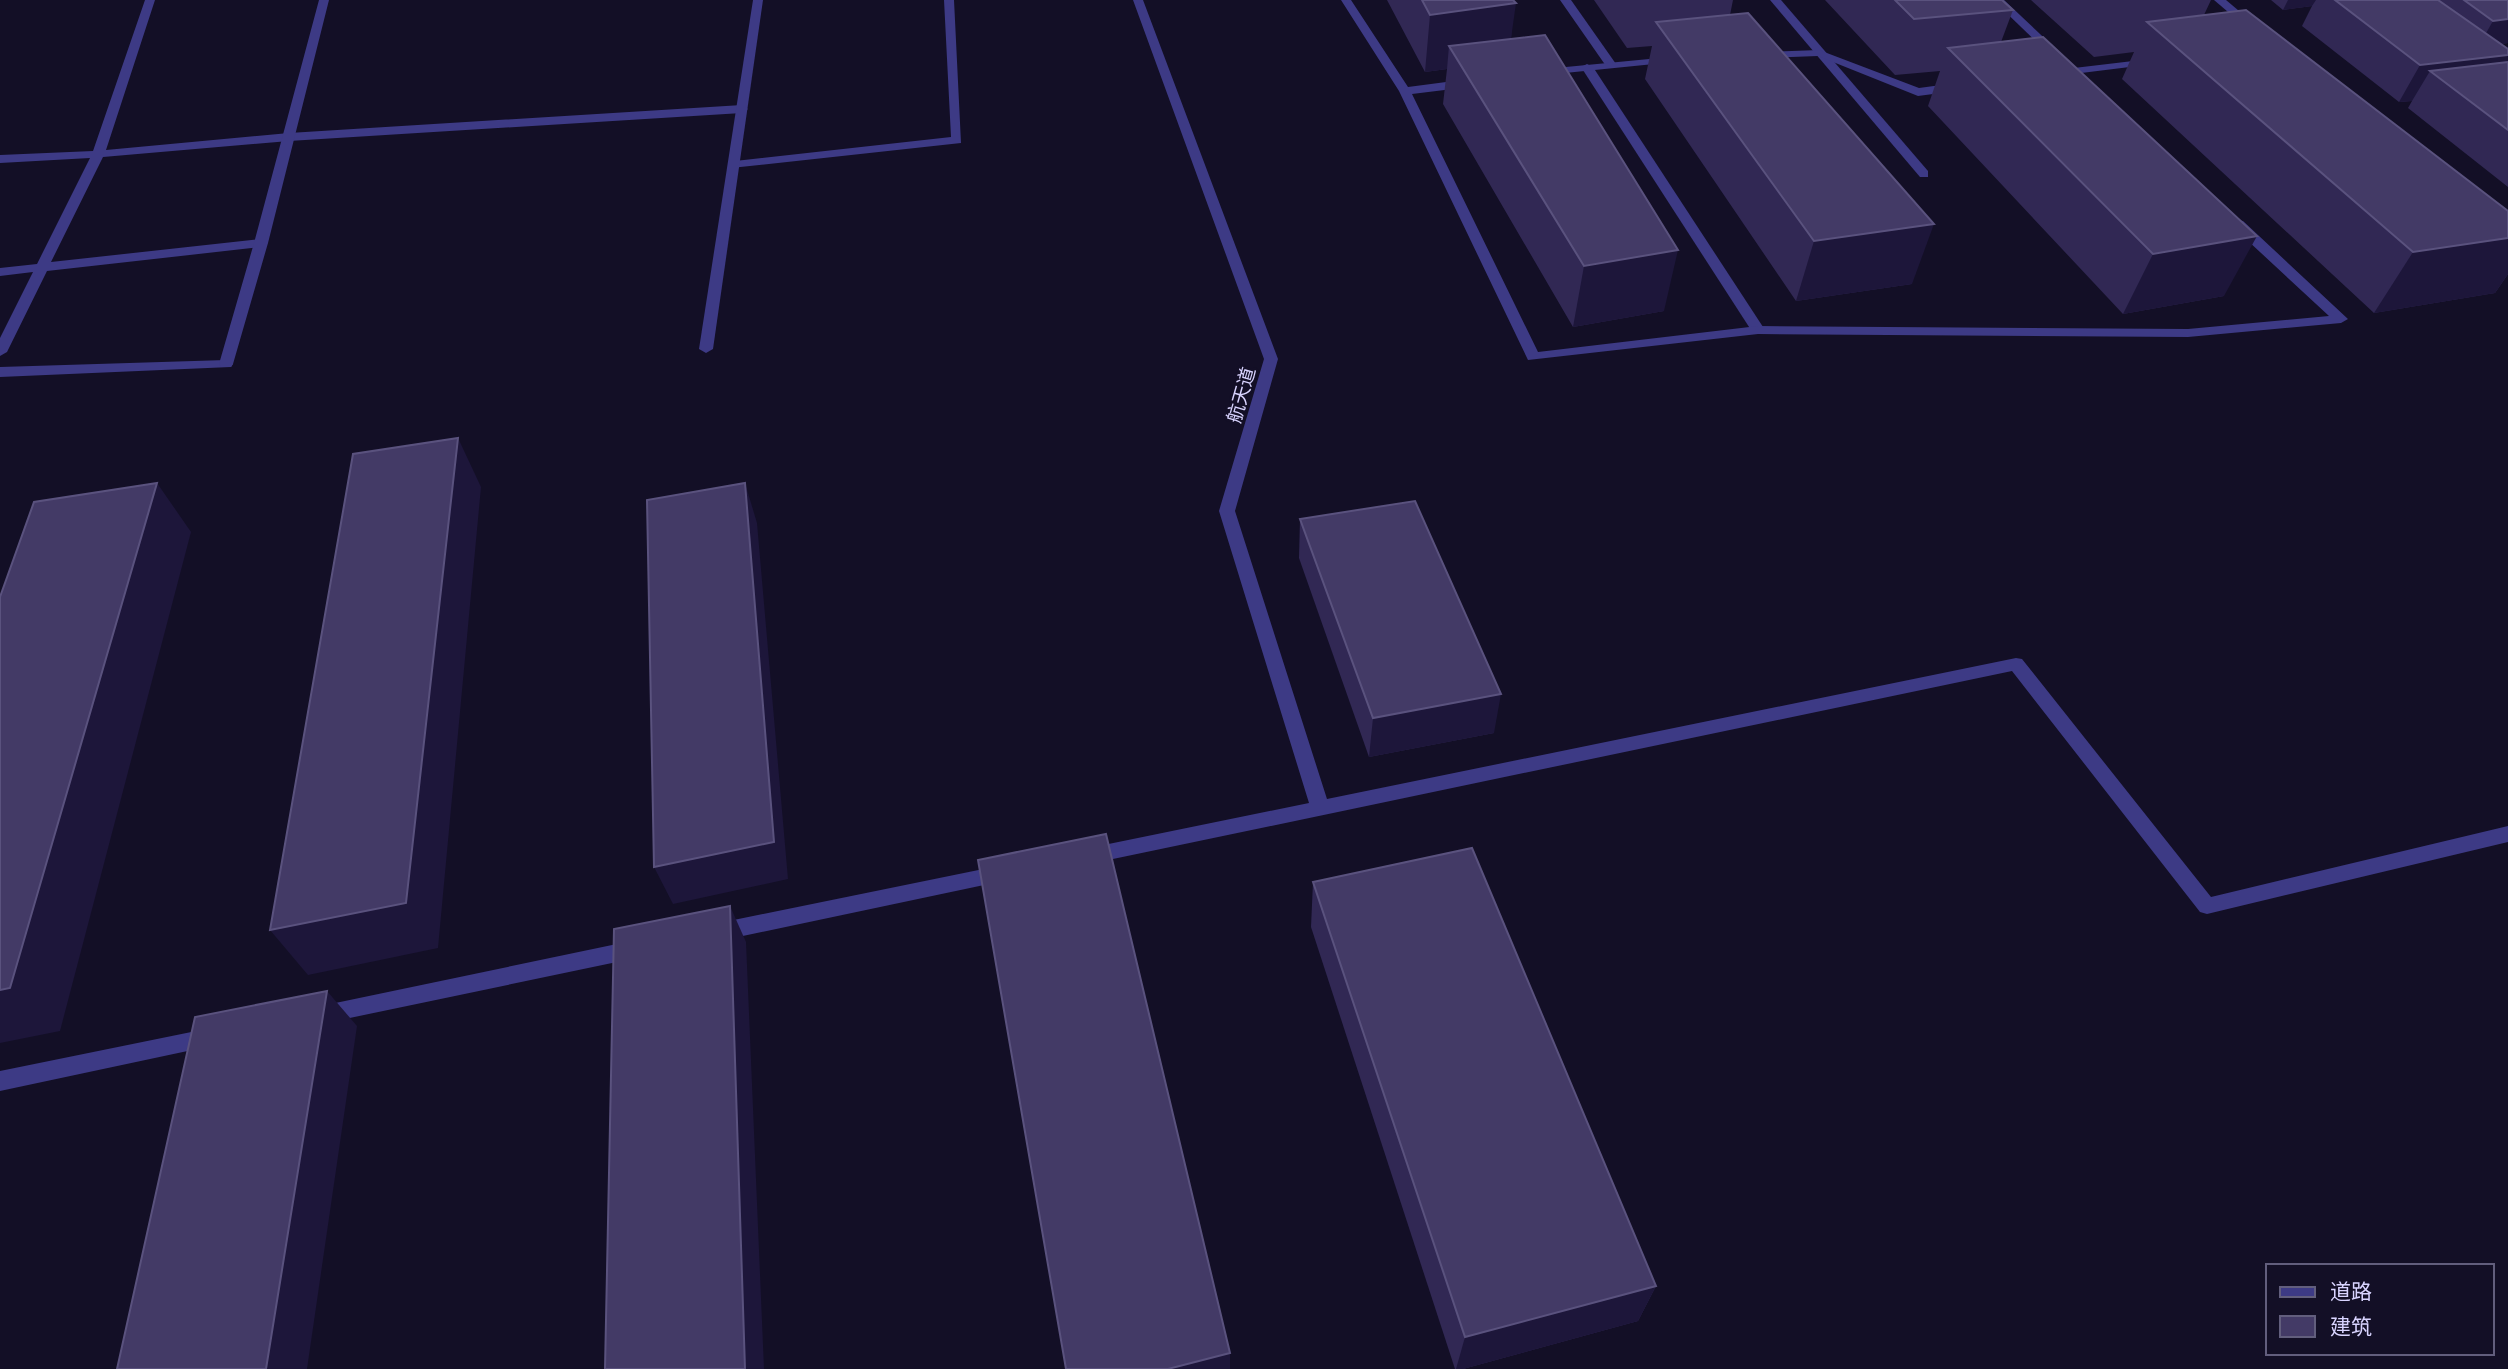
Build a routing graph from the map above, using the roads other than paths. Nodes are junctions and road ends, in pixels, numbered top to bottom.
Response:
1 (150, 0) edge
2 (324, 0) edge
3 (758, 0) edge
4 (949, 0) edge
5 (1138, 0) edge
6 (1346, 0) edge
7 (1565, 0) edge
8 (1775, 0) edge
9 (1998, 0) edge
10 (2220, 0) edge
11 (2262, 36) edge
12 (1819, 53) junction
13 (1753, 56) edge
14 (1687, 59) edge
15 (2164, 60) edge
16 (1610, 64) junction
17 (1587, 67) junction
18 (1532, 74) edge
19 (2047, 75) edge
20 (2078, 76) junction
21 (1480, 81) edge
22 (1969, 85) edge
23 (1405, 92) junction
24 (743, 109) junction
25 (289, 137) junction
26 (98, 154) junction
27 (0, 159) edge
28 (735, 165) junction
29 (1924, 174) dead end
30 (2232, 218) edge
31 (261, 243) junction
32 (44, 267) junction
33 (0, 272) edge
34 (1758, 330) junction
35 (706, 349) dead end
36 (0, 352) edge
37 (0, 372) edge
38 (1320, 808) junction
39 (2508, 834) edge
40 (1075, 858) edge
41 (1021, 870) edge
42 (694, 937) edge
43 (653, 946) edge
44 (299, 1019) edge
45 (231, 1033) edge
46 (0, 1081) edge

1 - 26 street
2 - 25 street
3 - 24 street
4 - 28 street
5 - 38 street, 航天道
6 - 23 street
7 - 16 street
8 - 12 street
9 - 20 street
10 - 11 street
12 - 13 street
12 - 22 street
12 - 29 street
14 - 16 street
15 - 20 street
16 - 17 street
17 - 18 street
17 - 34 street
19 - 20 street
21 - 23 street
23 - 34 street
24 - 25 street
24 - 28 street
25 - 26 street
25 - 31 street
26 - 27 street
26 - 32 street
28 - 35 street
30 - 34 street
31 - 32 street
31 - 37 street
32 - 33 street
32 - 36 street
38 - 39 street
38 - 40 street
41 - 42 street
43 - 44 street
45 - 46 street

